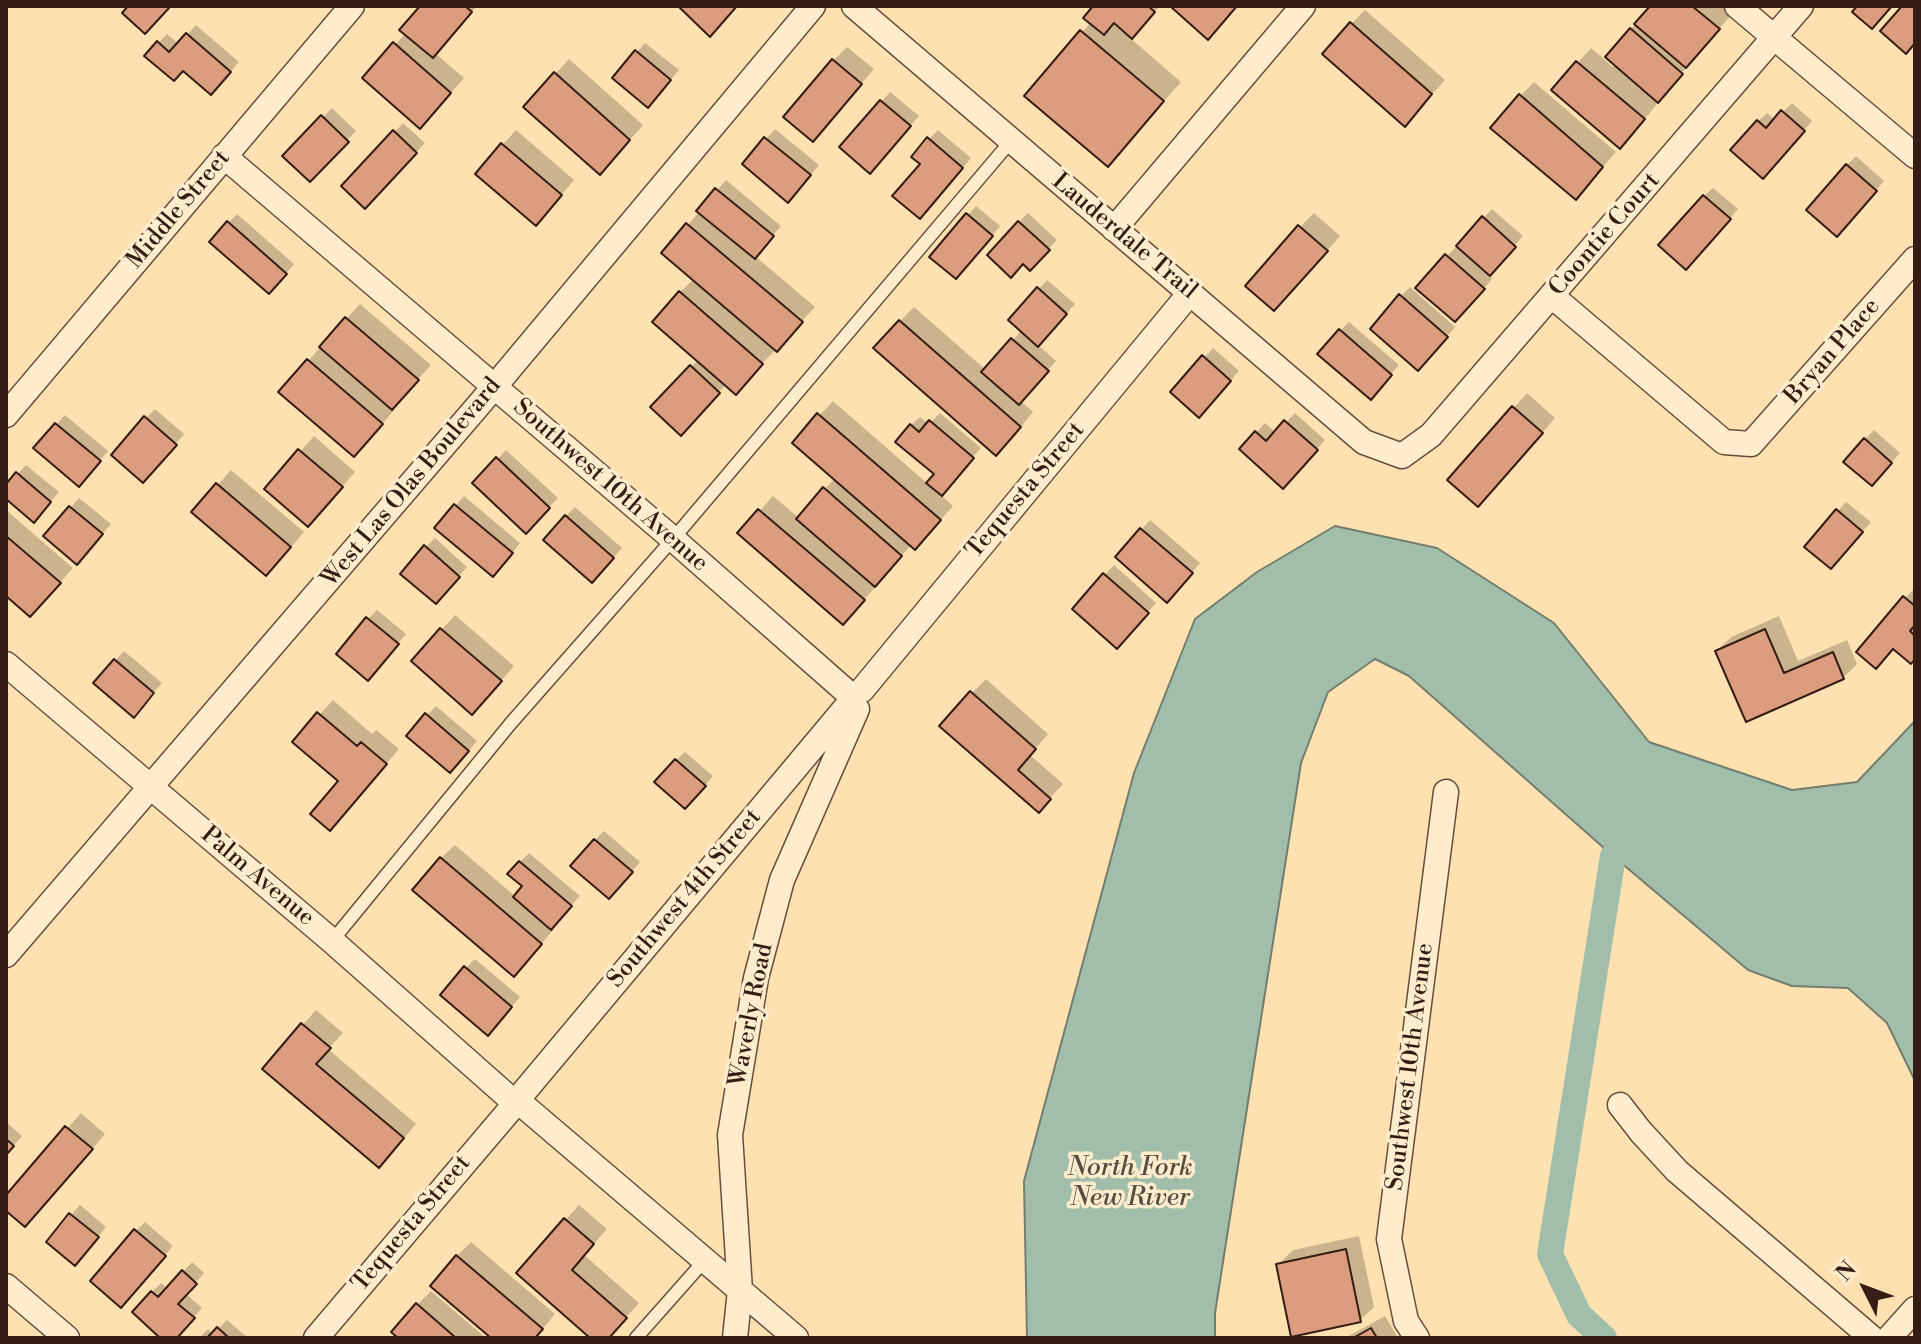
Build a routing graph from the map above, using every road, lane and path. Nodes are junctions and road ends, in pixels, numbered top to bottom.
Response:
1 (352, 6) edge
2 (813, 6) edge
3 (854, 6) edge
4 (1303, 6) edge
5 (1737, 6) edge
6 (1801, 6) edge
7 (1774, 37) junction
8 (1011, 141) junction
9 (224, 156) junction
10 (1915, 156) edge
11 (1114, 229) junction
12 (1915, 259) edge
13 (1190, 293) junction
14 (1552, 296) junction
15 (495, 386) junction
16 (6, 415) edge
17 (1402, 456) joint
18 (673, 539) junction
19 (6, 664) edge
20 (854, 699) junction
21 (152, 788) junction
22 (1446, 792) dead end
23 (332, 941) junction
24 (6, 955) edge
25 (515, 1102) junction
26 (1620, 1105) dead end
27 (705, 1260) junction
28 (6, 1286) edge
29 (740, 1290) junction
30 (1915, 1309) edge
31 (67, 1338) edge
32 (316, 1338) edge
33 (636, 1338) edge
34 (735, 1338) edge
35 (796, 1338) edge
36 (1417, 1338) edge
37 (1872, 1338) edge
38 (1889, 1338) edge

1 - 9 street, Middle Street
2 - 15 street, West Las Olas Boulevard
3 - 8 street, Lauderdale Trail
4 - 11 street
5 - 7 street
6 - 7 street, Coontie Court
7 - 10 street
7 - 14 street, Coontie Court
8 - 11 street, Lauderdale Trail
8 - 18 lane
9 - 15 street, Southwest 10th Avenue
9 - 16 street, Middle Street
11 - 13 street, Lauderdale Trail
12 - 14 street, Bryan Place
13 - 17 street, Lauderdale Trail
13 - 20 street, Tequesta Street
14 - 17 street, Coontie Court
15 - 18 street, Southwest 10th Avenue
15 - 21 street, West Las Olas Boulevard
18 - 20 street, Southwest 10th Avenue
18 - 23 lane
19 - 21 street, Palm Avenue
20 - 25 street, Southwest 4th Street
20 - 29 street, Waverly Road
21 - 23 street, Palm Avenue
21 - 24 street, West Las Olas Boulevard
22 - 36 street, Southwest 10th Avenue
23 - 25 street, Palm Avenue
25 - 27 street, Palm Avenue
25 - 32 street, Tequesta Street
26 - 37 street
27 - 29 street, Palm Avenue
27 - 33 lane
28 - 31 street
29 - 34 street, Waverly Road
29 - 35 street, Palm Avenue
30 - 38 street

